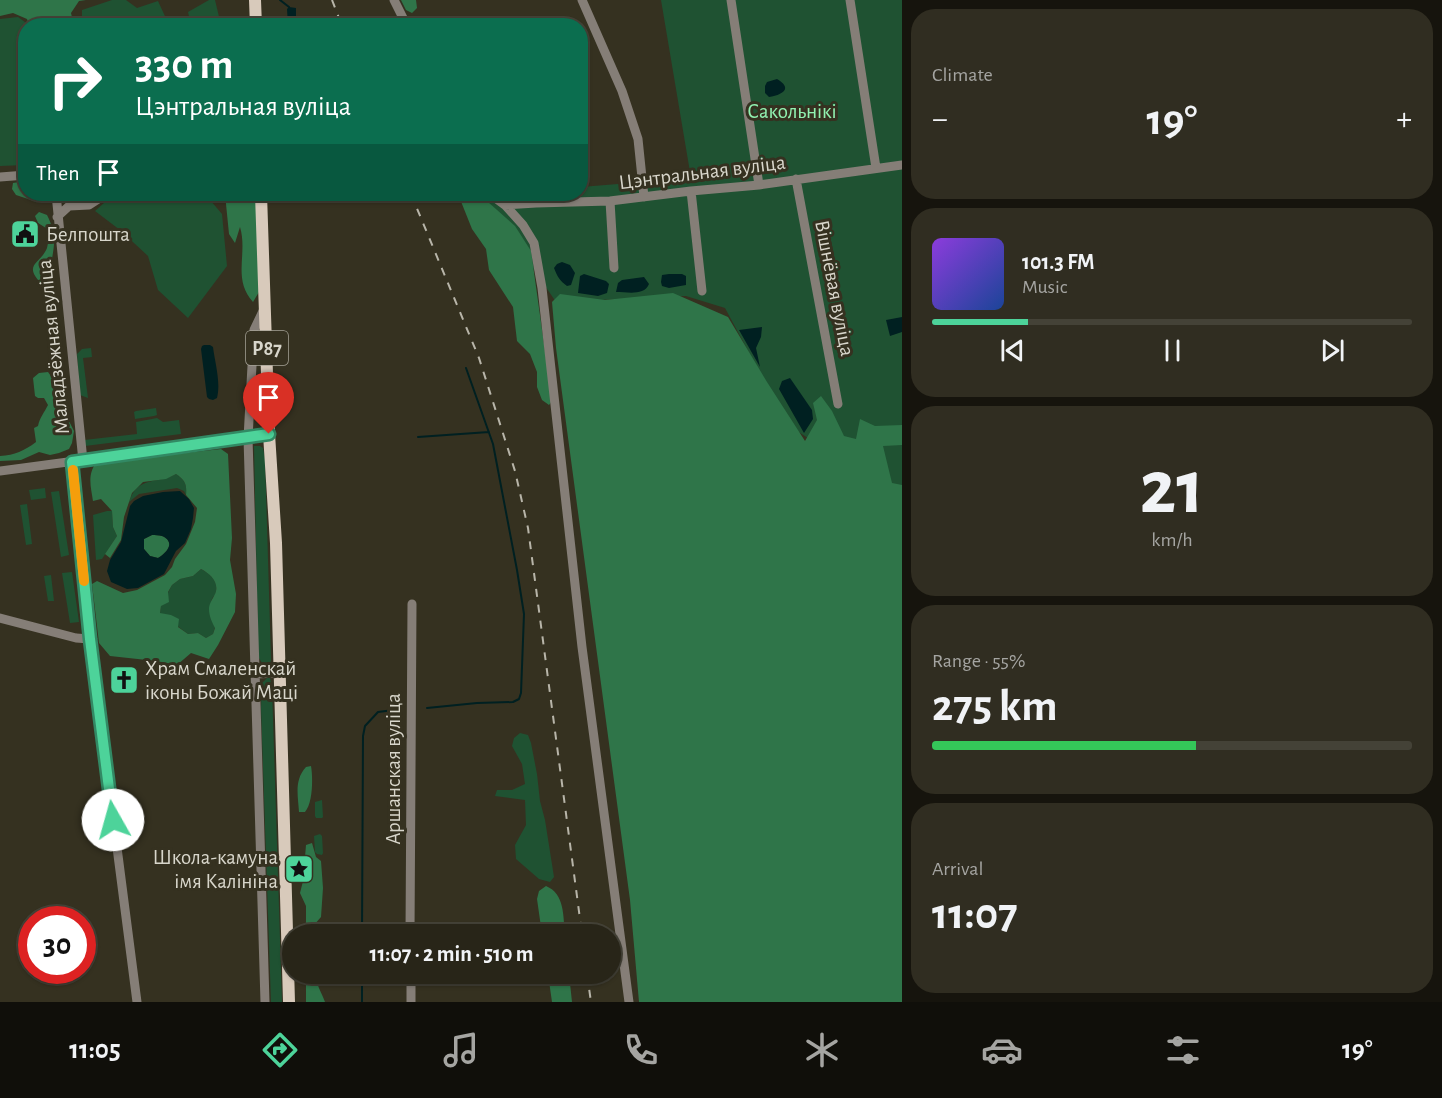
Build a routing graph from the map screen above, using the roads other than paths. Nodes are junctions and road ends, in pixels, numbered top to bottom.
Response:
1 (255, 0) edge
2 (394, 0) edge
3 (582, 0) edge
4 (731, 0) edge
5 (850, 0) edge
6 (256, 18) edge
7 (403, 18) edge
8 (876, 168) junction
9 (902, 168) edge
10 (18, 176) edge
11 (0, 177) edge
12 (796, 179) junction
13 (759, 184) junction
14 (691, 191) junction
15 (644, 197) junction
16 (56, 201) edge
17 (62, 201) edge
18 (95, 201) edge
19 (261, 201) edge
20 (500, 201) edge
21 (610, 201) junction
22 (506, 205) junction
23 (69, 206) junction
24 (57, 217) junction
25 (614, 268) dead end
26 (702, 291) dead end
27 (264, 306) junction
28 (838, 404) dead end
29 (269, 434) junction
30 (248, 438) junction
31 (83, 461) junction
32 (72, 462) junction
33 (0, 471) edge
34 (412, 603) dead end
35 (0, 618) edge
36 (90, 639) junction
37 (279, 673) junction
38 (255, 674) junction
39 (410, 924) edge
40 (411, 984) edge
41 (137, 1002) edge
42 (265, 1002) edge
43 (289, 1002) edge
44 (411, 1002) edge
45 (629, 1002) edge

1 - 6 main road
2 - 7 street
3 - 15 street
4 - 13 street
5 - 8 street
8 - 9 street, Цэнтральная вуліца
8 - 12 street, Цэнтральная вуліца
10 - 11 street
12 - 13 street, Цэнтральная вуліца
12 - 28 street, Вішнёвая вуліца
13 - 14 street, Цэнтральная вуліца
14 - 15 street, Цэнтральная вуліца
14 - 26 street
15 - 21 street, Цэнтральная вуліца
16 - 24 street, Маладзёжная вуліца
17 - 23 street
18 - 23 street
19 - 27 main road, Р87
20 - 22 street
21 - 22 street, Цэнтральная вуліца
21 - 25 street
22 - 45 street
23 - 24 street
24 - 31 street, Маладзёжная вуліца
27 - 29 main road, Р87
27 - 30 street
29 - 30 street
29 - 37 main road, Р87
30 - 31 street
30 - 38 street
31 - 32 street
32 - 33 street
32 - 36 street, Маладзёжная вуліца
34 - 39 street, Аршанская вуліца
35 - 36 street
36 - 41 street, Маладзёжная вуліца
37 - 38 street
37 - 43 main road, Р87
38 - 42 street
40 - 44 street

